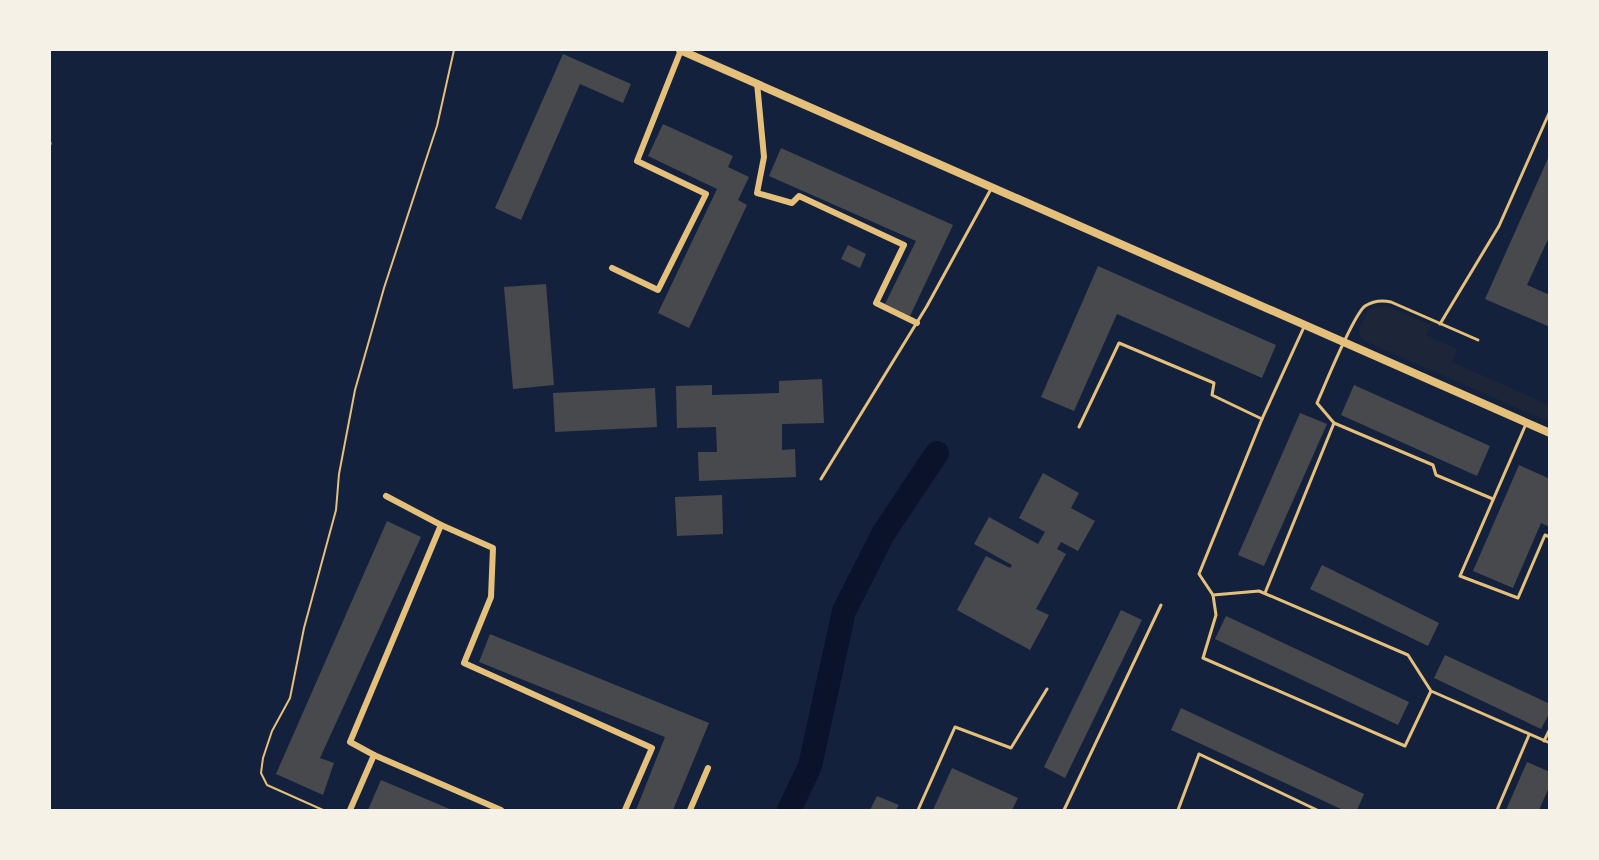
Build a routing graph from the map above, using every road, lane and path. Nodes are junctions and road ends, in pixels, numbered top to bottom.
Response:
1 (454, 50) edge
2 (681, 50) edge
3 (757, 83) junction
4 (1550, 111) edge
5 (992, 187) junction
6 (1550, 259) edge
7 (612, 268) dead end
8 (1550, 268) edge
9 (916, 323) junction
10 (1440, 324) junction
11 (1305, 325) junction
12 (1478, 340) dead end
13 (1344, 342) junction
14 (1263, 419) junction
15 (1334, 423) junction
16 (1526, 423) junction
17 (1079, 427) dead end
18 (1550, 433) edge
19 (821, 480) dead end
20 (386, 496) dead end
21 (1492, 500) junction
22 (441, 525) junction
23 (1550, 537) edge
24 (1265, 594) junction
25 (1213, 595) junction
26 (1161, 606) dead end
27 (1047, 688) dead end
28 (1431, 691) junction
29 (1550, 729) edge
30 (1529, 735) junction
31 (1544, 741) junction
32 (1550, 744) edge
33 (374, 755) junction
34 (708, 768) dead end
35 (323, 810) edge
36 (350, 810) edge
37 (501, 810) edge
38 (625, 810) edge
39 (690, 810) edge
40 (918, 810) edge
41 (1064, 810) edge
42 (1178, 810) edge
43 (1317, 810) edge
44 (1497, 810) edge

1 - 35 path
2 - 3 street
2 - 7 street
3 - 5 street
3 - 9 street
4 - 10 lane
5 - 9 lane
5 - 11 street
6 - 8 lane
9 - 19 lane
10 - 12 lane
10 - 13 lane
11 - 13 street
11 - 14 lane
13 - 15 lane
13 - 16 street
14 - 17 lane
14 - 25 lane
15 - 21 lane
15 - 24 lane
16 - 18 street
16 - 21 lane
20 - 22 street
21 - 23 lane
22 - 33 street
22 - 38 street
24 - 25 lane
24 - 28 lane
25 - 28 lane
26 - 41 lane
27 - 40 lane
28 - 30 lane
29 - 31 lane
30 - 31 lane
30 - 44 lane
31 - 32 lane
33 - 36 street
33 - 37 street
34 - 39 street
42 - 43 lane

